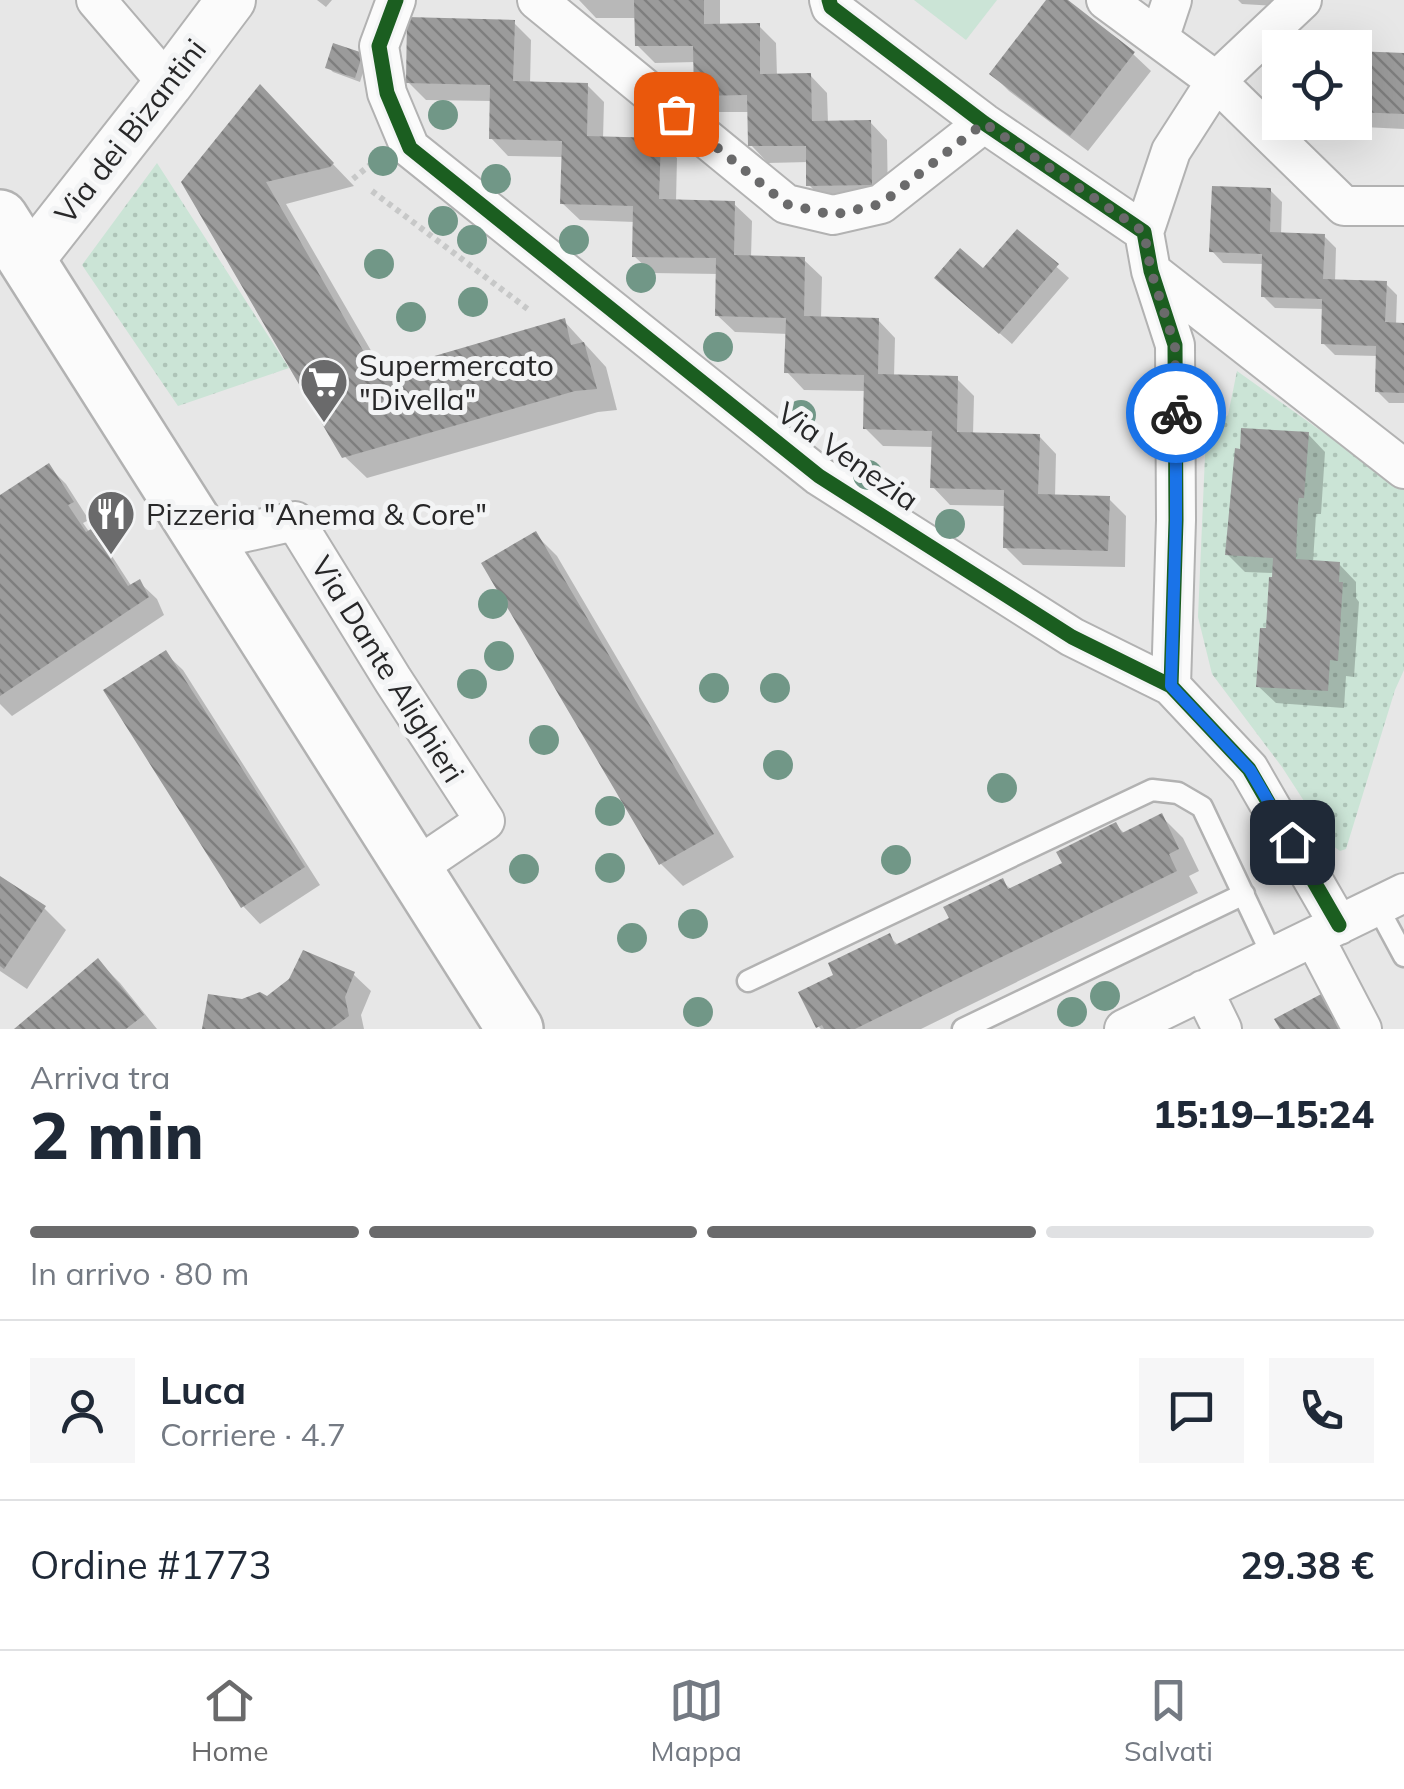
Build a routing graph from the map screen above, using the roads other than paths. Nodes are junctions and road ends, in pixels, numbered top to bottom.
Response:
1 (96, 0) edge
2 (231, 0) edge
3 (396, 0) edge
4 (537, 0) edge
5 (829, 0) edge
6 (1106, 0) edge
7 (1172, 0) edge
8 (1302, 0) edge
9 (1159, 39) junction
10 (1216, 81) junction
11 (168, 84) junction
12 (984, 123) junction
13 (1404, 206) edge
14 (1144, 232) junction
15 (14, 240) edge
16 (1151, 271) junction
17 (1404, 469) edge
18 (206, 541) junction
19 (1171, 686) junction
20 (414, 869) junction
21 (1244, 894) junction
22 (1391, 900) edge
23 (1326, 931) junction
24 (1404, 956) edge
25 (1274, 957) junction
26 (748, 982) dead end
27 (1203, 990) junction
28 (515, 1029) edge
29 (963, 1029) edge
30 (1124, 1029) edge
31 (1222, 1029) edge
32 (1362, 1029) edge

1 - 11 street
2 - 11 street, Via dei Bizantini
3 - 19 street, Via Venezia
4 - 12 street
5 - 12 street
6 - 9 street
7 - 9 street
8 - 10 street
9 - 10 street
10 - 13 street
10 - 14 street
11 - 15 street, Via dei Bizantini
12 - 14 street
14 - 16 street
15 - 18 main road
16 - 17 street
16 - 19 street
18 - 20 main road
18 - 20 street, Via Dante Alighieri
19 - 23 street, Via Venezia
20 - 28 main road
21 - 25 lane
21 - 26 lane
21 - 29 lane
22 - 23 street
22 - 24 lane
23 - 25 street
23 - 32 street, Via Venezia
25 - 27 street
27 - 30 street
27 - 31 street

